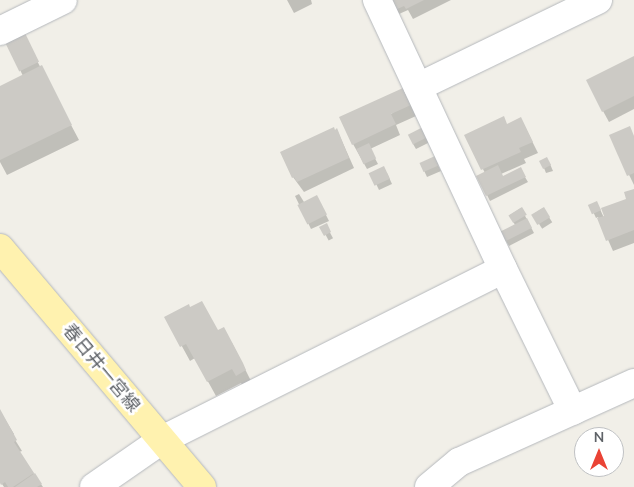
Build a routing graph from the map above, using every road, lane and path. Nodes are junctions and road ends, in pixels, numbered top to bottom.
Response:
1 (63, 0) edge
2 (377, 0) edge
3 (598, 0) edge
4 (0, 31) edge
5 (418, 87) junction
6 (0, 248) edge
7 (503, 269) junction
8 (634, 383) edge
9 (573, 411) junction
10 (162, 440) junction
11 (94, 487) edge
12 (202, 487) edge
13 (429, 487) edge

1 - 4 street
2 - 5 street
3 - 5 street
5 - 7 street
6 - 10 main road, 春日井一宮線
7 - 9 street
7 - 10 street
8 - 9 street
9 - 13 street
10 - 11 street
10 - 12 main road, 春日井一宮線

